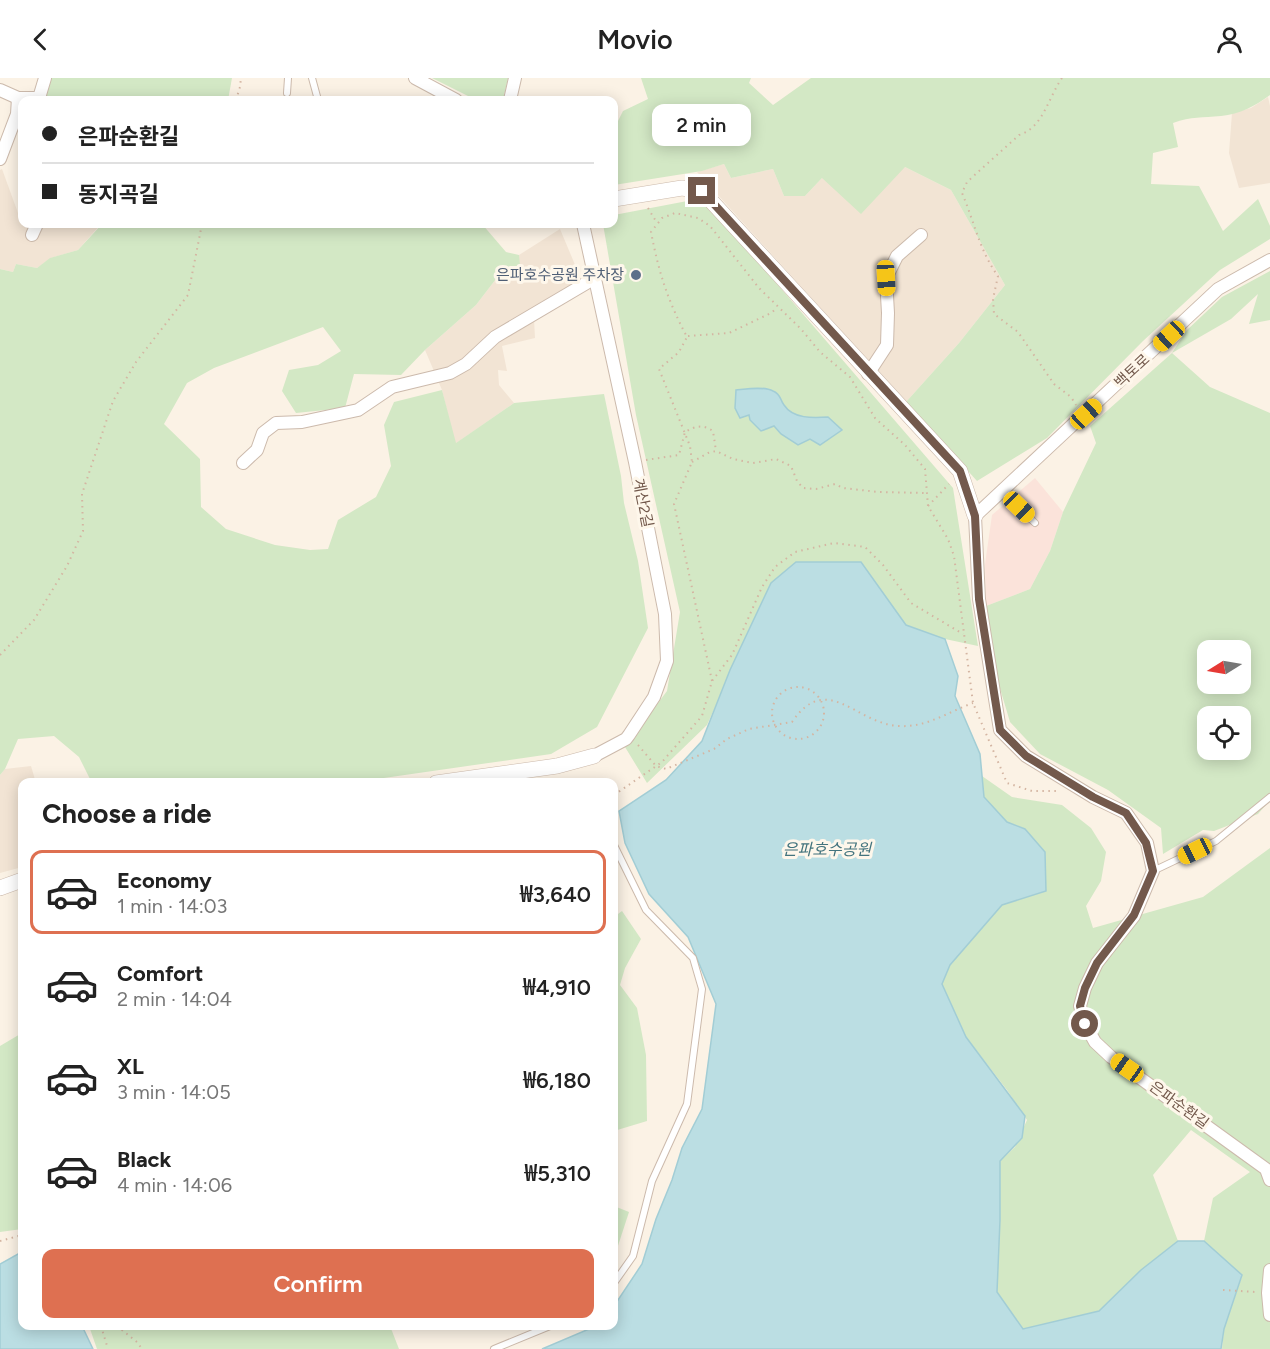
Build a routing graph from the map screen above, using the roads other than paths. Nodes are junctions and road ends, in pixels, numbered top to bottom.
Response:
1 (45, 78) edge
2 (288, 78) edge
3 (312, 78) edge
4 (415, 78) edge
5 (515, 78) edge
6 (0, 90) edge
7 (287, 93) dead end
8 (42, 96) edge
9 (317, 96) edge
10 (449, 96) edge
11 (511, 96) edge
12 (18, 98) joint
13 (0, 159) edge
14 (618, 198) edge
15 (584, 228) edge
16 (921, 235) dead end
17 (1270, 260) edge
18 (595, 278) junction
19 (868, 374) junction
20 (243, 463) dead end
21 (1003, 492) junction
22 (975, 516) junction
23 (1035, 523) dead end
24 (594, 756) joint
25 (481, 778) edge
26 (1270, 797) edge
27 (618, 853) edge
28 (1153, 871) junction
29 (18, 881) edge
30 (0, 888) edge
31 (1270, 1180) edge
32 (1270, 1270) edge
33 (618, 1277) edge
34 (1270, 1315) edge
35 (540, 1330) edge
36 (494, 1349) edge

1 - 8 street
2 - 7 lane
3 - 9 lane
4 - 10 street
5 - 11 street
6 - 12 street
12 - 13 street
14 - 19 street
15 - 18 street, 계산2길
16 - 19 street
17 - 21 street, 백토로
18 - 20 street
18 - 24 street, 계산2길
19 - 22 street
21 - 22 street, 백토로
21 - 23 lane
22 - 28 street
24 - 25 street
26 - 28 lane
27 - 33 lane
28 - 31 street, 은파순환길
29 - 30 street
32 - 34 street
35 - 36 lane

